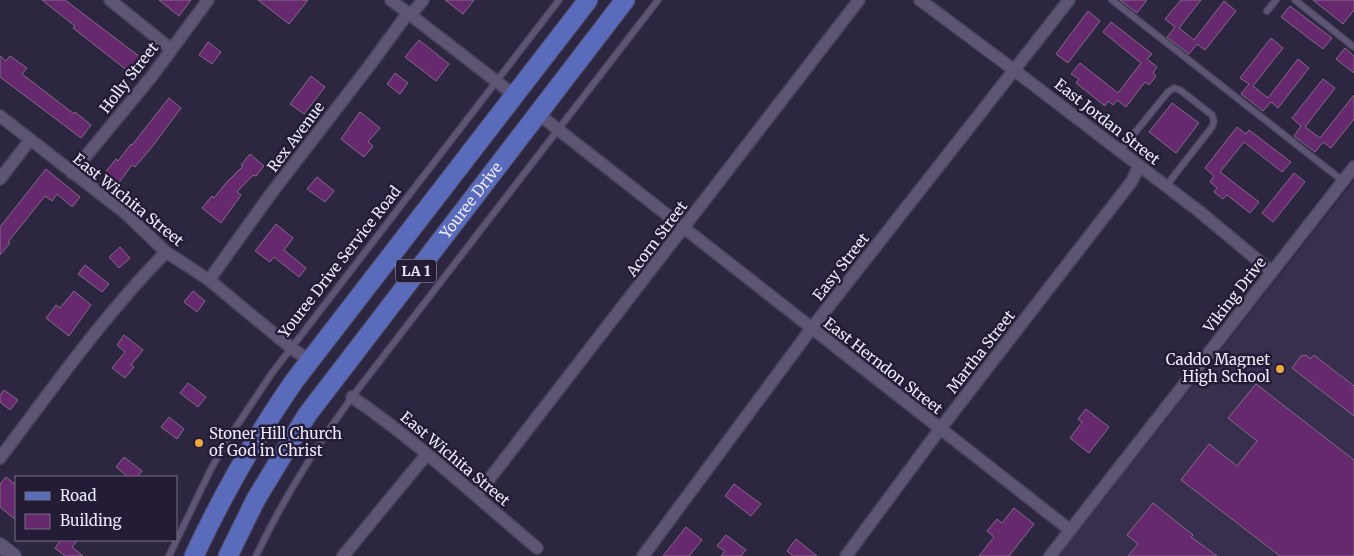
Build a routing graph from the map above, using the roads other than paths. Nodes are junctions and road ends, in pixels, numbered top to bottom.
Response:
1 (110, 0) edge
2 (208, 0) edge
3 (391, 0) edge
4 (423, 0) edge
5 (558, 0) edge
6 (588, 0) edge
7 (624, 0) edge
8 (658, 0) edge
9 (859, 0) edge
10 (920, 0) edge
11 (1069, 0) edge
12 (1112, 0) edge
13 (1276, 0) edge
14 (1295, 0) edge
15 (1268, 11) dead end
16 (409, 14) junction
17 (1354, 47) edge
18 (172, 49) junction
19 (1014, 70) junction
20 (496, 80) junction
21 (514, 95) junction
22 (537, 112) junction
23 (0, 116) edge
24 (558, 129) junction
25 (30, 140) junction
26 (1120, 151) junction
27 (1140, 166) junction
28 (1354, 167) edge
29 (72, 173) junction
30 (0, 179) edge
31 (1344, 180) junction
32 (1166, 186) junction
33 (684, 228) junction
34 (166, 252) junction
35 (1272, 272) junction
36 (210, 280) junction
37 (811, 329) junction
38 (290, 347) junction
39 (310, 361) junction
40 (352, 397) junction
41 (940, 429) junction
42 (427, 454) junction
43 (0, 458) edge
44 (477, 495) junction
45 (1068, 533) junction
46 (178, 537) edge
47 (176, 541) edge
48 (0, 545) edge
49 (537, 548) dead end
50 (14, 556) edge
51 (169, 556) edge
52 (194, 556) edge
53 (228, 556) edge
54 (256, 556) edge
55 (343, 556) edge
56 (642, 556) edge
57 (846, 556) edge
58 (1050, 556) edge

1 - 18 street
2 - 18 street, Holly Street
3 - 16 street
4 - 16 street, Rex Avenue
5 - 20 lane, Youree Drive Service Road
6 - 21 main road, Youree Drive / LA 1
7 - 22 main road, Youree Drive / LA 1
8 - 24 lane
9 - 33 street, Acorn Street
10 - 19 street, East Jordan Street
11 - 19 street, Easy Street
12 - 31 lane
13 - 15 lane
14 - 17 lane
16 - 20 street
16 - 36 street, Rex Avenue
18 - 29 street, Holly Street
19 - 26 street, East Jordan Street
19 - 37 street, Easy Street
20 - 21 street
20 - 38 lane, Youree Drive Service Road
21 - 22 main road
21 - 39 main road, Youree Drive / LA 1
22 - 24 street, East Herndon Street
22 - 53 main road, Youree Drive / LA 1
23 - 25 street, East Wichita Street
24 - 33 street, East Herndon Street
24 - 40 lane
25 - 29 street, East Wichita Street
25 - 30 street
26 - 27 street, East Jordan Street
26 - 32 lane
27 - 32 street, East Jordan Street
27 - 41 street, Martha Street
28 - 31 street, Viking Drive
29 - 34 street, East Wichita Street
31 - 35 street, Viking Drive
32 - 35 street, East Jordan Street
33 - 37 street, East Herndon Street
33 - 44 street, Acorn Street
34 - 36 street, East Wichita Street
34 - 43 street
35 - 45 street, Viking Drive
36 - 38 street, East Wichita Street
37 - 41 street, East Herndon Street
37 - 56 street, Easy Street
38 - 39 street, East Wichita Street
38 - 46 lane, Youree Drive Service Road
39 - 52 main road, Youree Drive / LA 1
40 - 42 street, East Wichita Street
40 - 54 lane
41 - 45 street, East Herndon Street
41 - 57 street, Martha Street
42 - 44 street, East Wichita Street
42 - 55 street
44 - 49 street, East Wichita Street
45 - 58 street, Viking Drive
47 - 51 lane, Youree Drive Service Road
48 - 50 street

